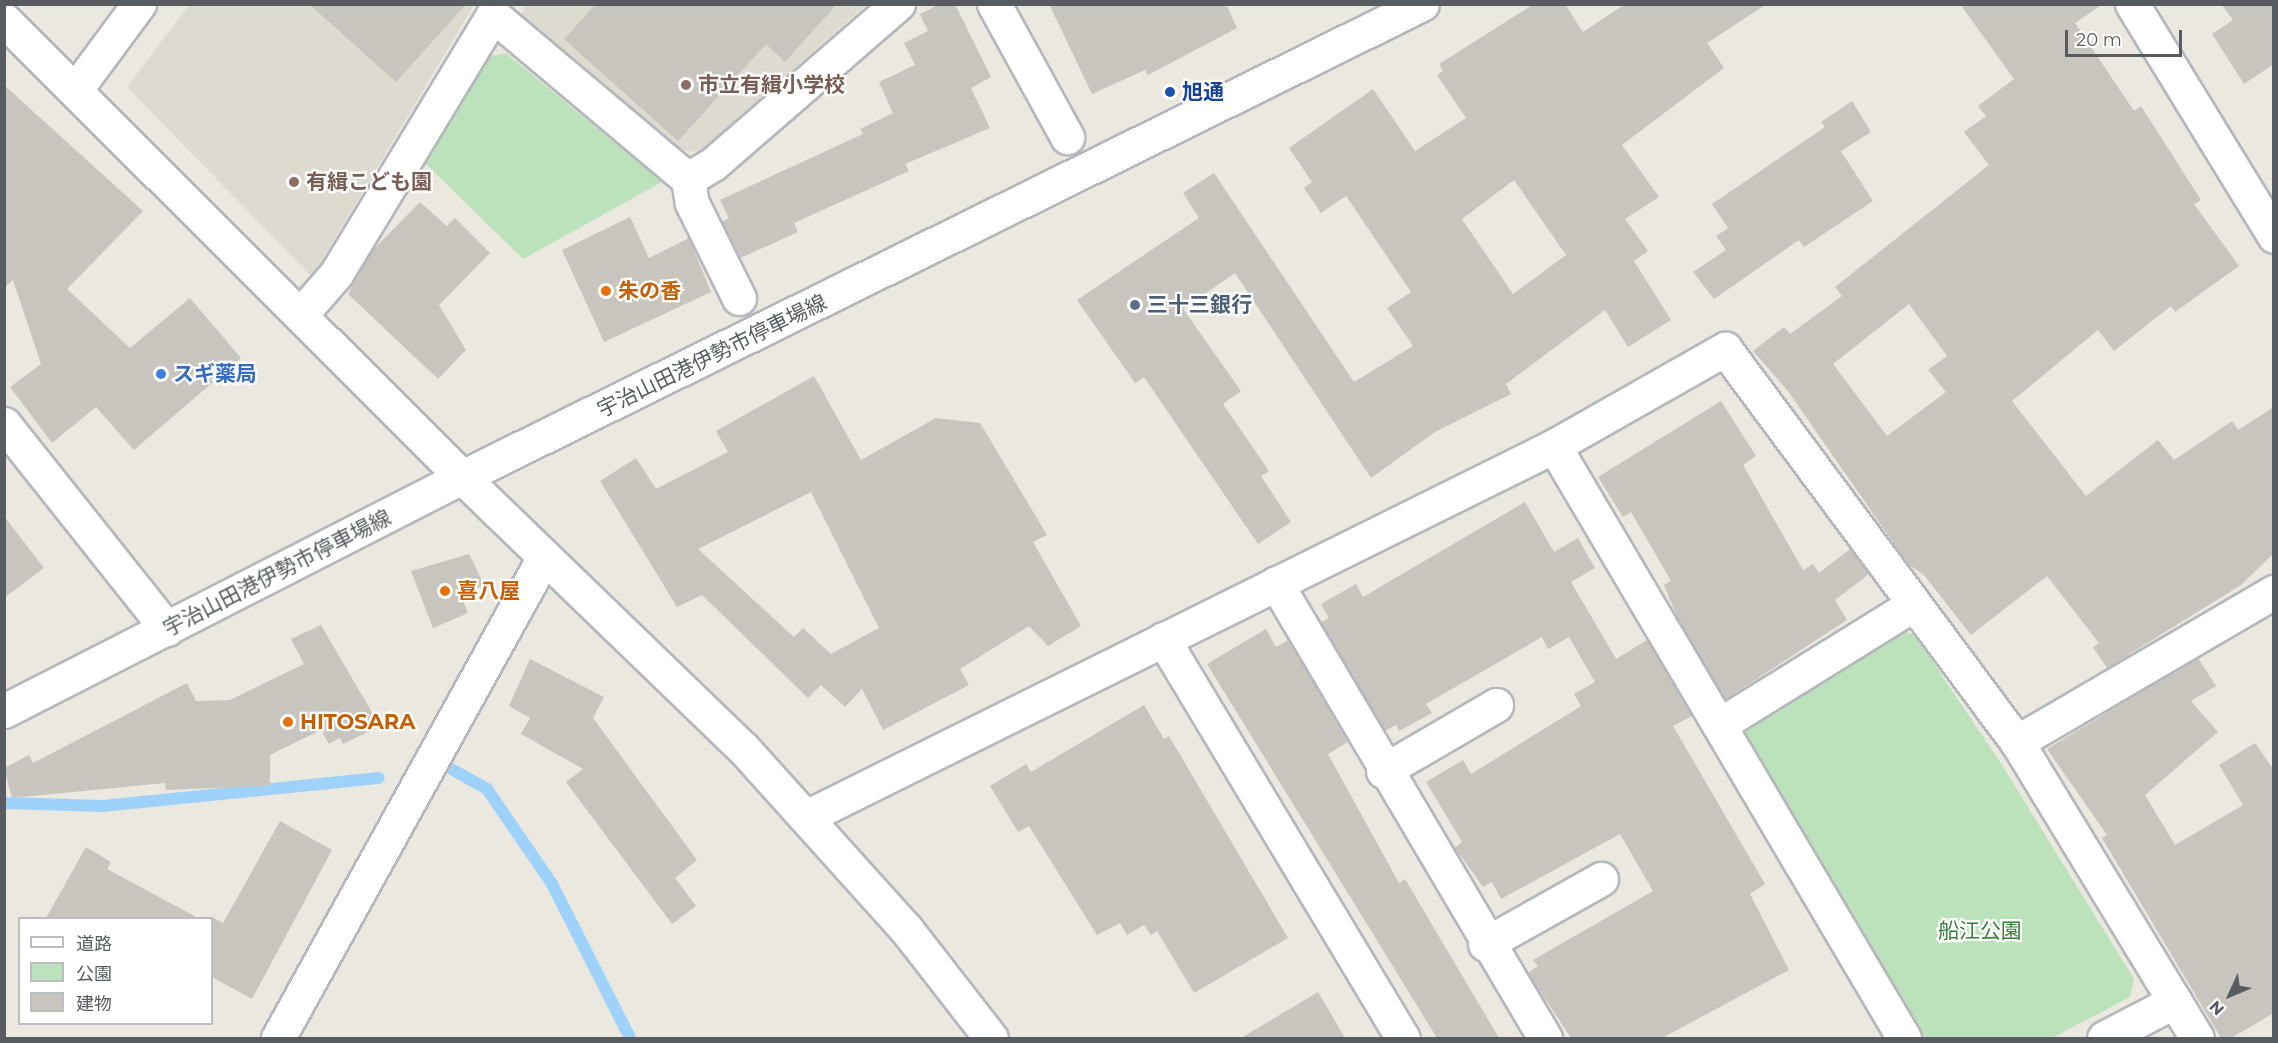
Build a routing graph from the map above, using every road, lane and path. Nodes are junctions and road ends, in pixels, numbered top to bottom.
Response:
1 (138, 4) edge
2 (898, 4) edge
3 (994, 4) edge
4 (1422, 4) edge
5 (2132, 4) edge
6 (4, 20) edge
7 (76, 89) junction
8 (1067, 137) dead end
9 (688, 179) junction
10 (2274, 236) edge
11 (739, 298) dead end
12 (303, 313) junction
13 (4, 424) edge
14 (1554, 446) junction
15 (462, 477) junction
16 (543, 557) junction
17 (1276, 583) junction
18 (2274, 592) edge
19 (1914, 604) junction
20 (167, 629) junction
21 (1163, 639) junction
22 (1496, 705) dead end
23 (4, 711) edge
24 (1719, 725) junction
25 (2017, 742) junction
26 (1383, 771) junction
27 (808, 816) junction
28 (1601, 879) dead end
29 (1485, 944) junction
30 (2175, 1001) junction
31 (278, 1038) edge
32 (991, 1038) edge
33 (1403, 1038) edge
34 (1545, 1038) edge
35 (1904, 1038) edge
36 (2104, 1038) edge
37 (2198, 1038) edge

1 - 7 street
2 - 9 street
3 - 8 street
4 - 15 street, 宇治山田港伊勢市停車場線
5 - 10 street
6 - 7 street
7 - 12 street
9 - 11 street
9 - 12 street
12 - 15 street
13 - 20 street
14 - 17 street
14 - 19 street
14 - 24 street
15 - 16 street
15 - 20 street, 宇治山田港伊勢市停車場線
16 - 27 street
16 - 31 street
17 - 21 street
17 - 26 street
18 - 25 street
19 - 24 street
19 - 25 street
20 - 23 street, 宇治山田港伊勢市停車場線
21 - 27 street
21 - 33 street
22 - 26 street
24 - 35 street
25 - 30 street
26 - 29 street
27 - 32 street
28 - 29 street
29 - 34 street
30 - 36 street
30 - 37 street

